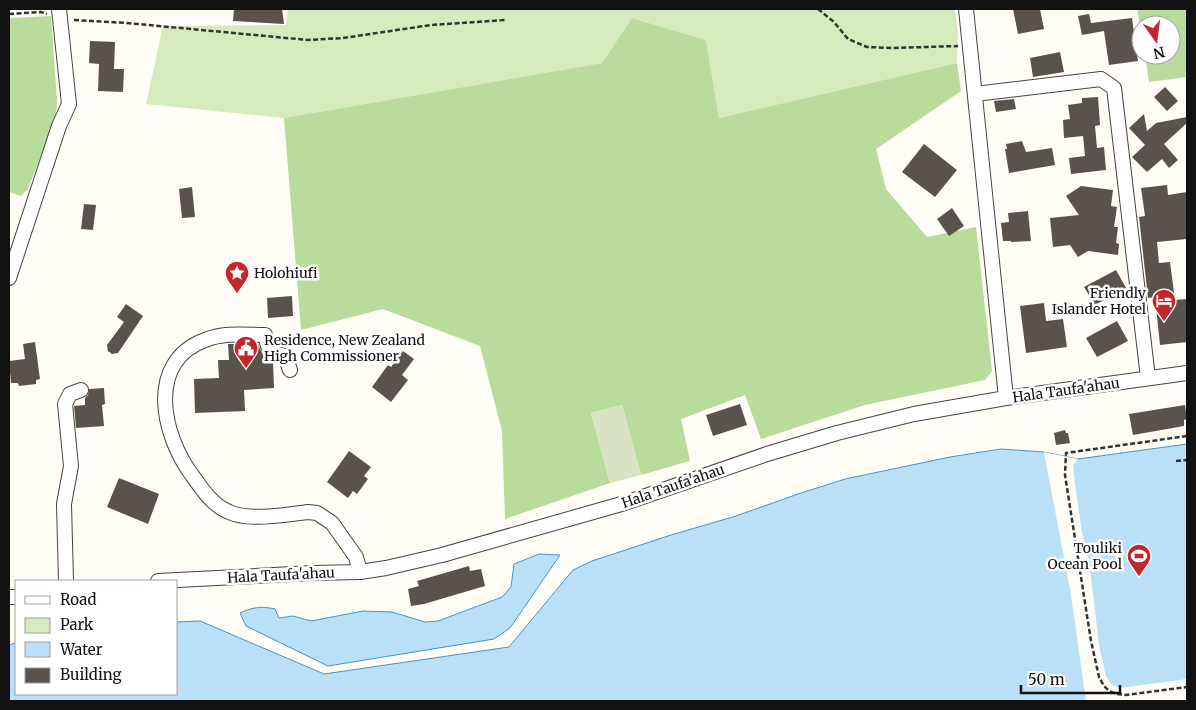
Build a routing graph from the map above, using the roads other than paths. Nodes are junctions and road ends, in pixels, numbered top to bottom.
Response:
1 (966, 9) edge
2 (60, 14) edge
3 (975, 94) junction
4 (9, 278) edge
5 (290, 370) dead end
6 (1187, 373) edge
7 (1148, 378) junction
8 (82, 390) dead end
9 (1006, 398) junction
10 (360, 572) junction
11 (66, 580) edge
12 (177, 580) edge

1 - 3 street
2 - 4 street
3 - 7 street
3 - 9 street
5 - 10 street
6 - 7 street, Hala Taufa'ahau
7 - 9 street, Hala Taufa'ahau
8 - 11 street
9 - 10 street, Hala Taufa'ahau
10 - 12 street, Hala Taufa'ahau

